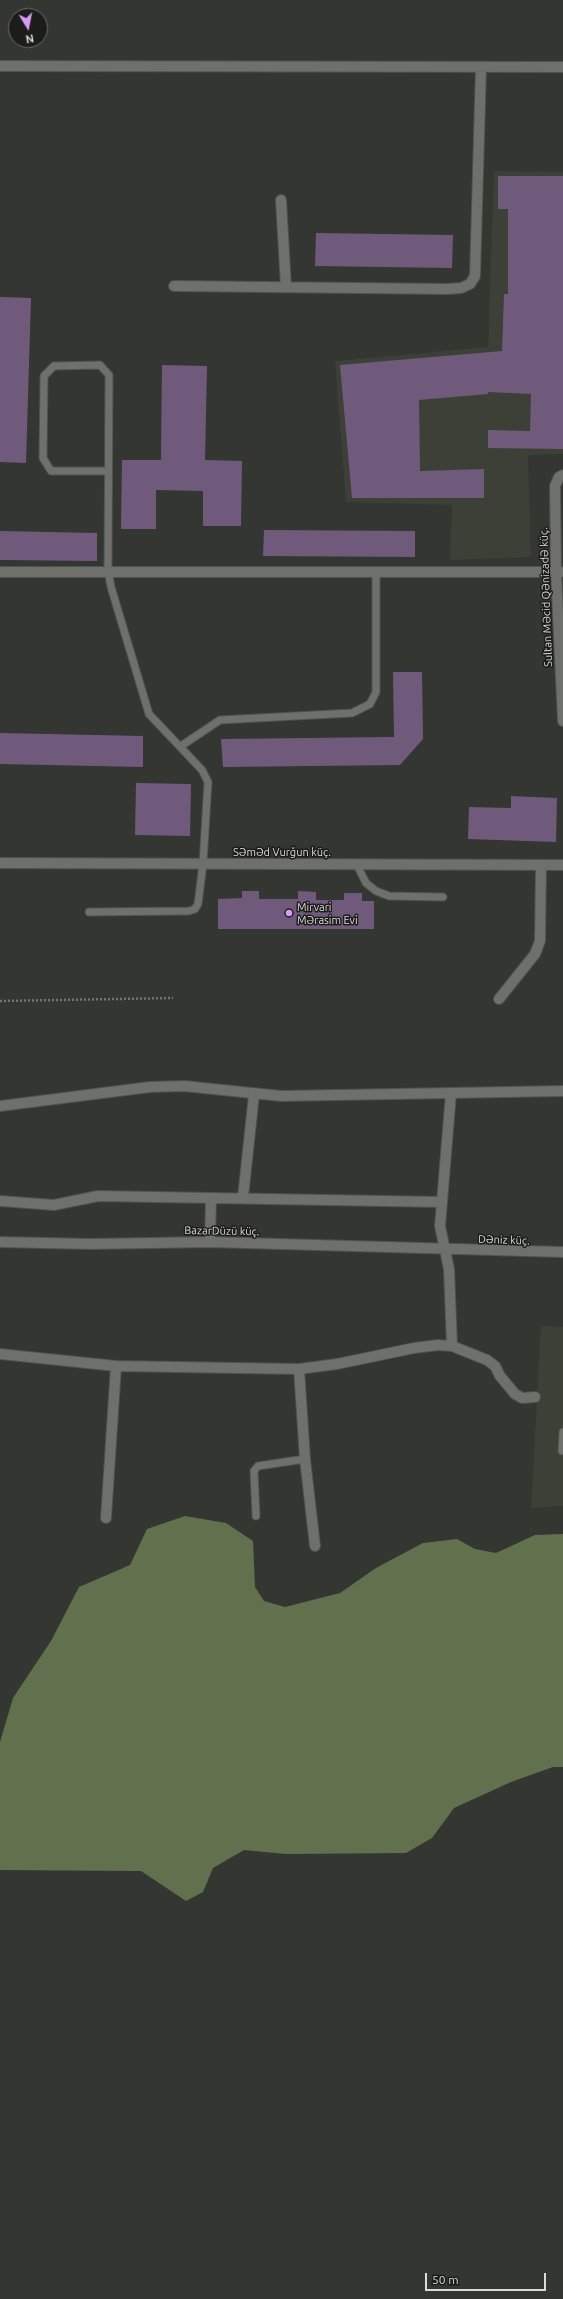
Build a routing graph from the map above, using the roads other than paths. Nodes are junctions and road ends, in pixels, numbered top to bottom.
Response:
1 (0, 66) edge
2 (480, 66) junction
3 (563, 67) edge
4 (281, 200) dead end
5 (174, 286) dead end
6 (286, 287) junction
7 (108, 470) junction
8 (563, 475) edge
9 (108, 570) junction
10 (0, 572) edge
11 (559, 572) edge
12 (376, 573) junction
13 (561, 658) edge
14 (563, 721) edge
15 (181, 746) junction
16 (0, 863) edge
17 (203, 864) junction
18 (357, 865) junction
19 (563, 865) edge
20 (541, 866) junction
21 (443, 897) dead end
22 (89, 912) dead end
23 (499, 999) dead end
24 (563, 1091) edge
25 (451, 1093) junction
26 (254, 1095) junction
27 (0, 1106) edge
28 (211, 1198) junction
29 (243, 1198) junction
30 (0, 1201) edge
31 (441, 1202) junction
32 (0, 1242) edge
33 (210, 1242) junction
34 (444, 1250) junction
35 (563, 1252) edge
36 (452, 1346) junction
37 (0, 1354) edge
38 (116, 1366) junction
39 (299, 1369) junction
40 (535, 1397) dead end
41 (563, 1432) edge
42 (562, 1451) dead end
43 (305, 1459) junction
44 (256, 1516) dead end
45 (106, 1518) dead end
46 (315, 1546) dead end

1 - 2 street
2 - 3 street
2 - 6 street
4 - 6 street
5 - 6 street
7 - 7 lane
7 - 9 lane
8 - 11 street, Sultan Məcid Qənizadə küç.
9 - 10 street
9 - 12 street
9 - 15 lane
11 - 12 street
11 - 13 street, Sultan Məcid Qənizadə küç.
12 - 15 lane
13 - 14 street, Sultan Məcid Qənizadə küç.
15 - 17 lane
16 - 17 street, Səməd Vurğun küç.
17 - 18 street, Səməd Vurğun küç.
17 - 22 lane
18 - 20 street, Səməd Vurğun küç.
18 - 21 lane
19 - 20 street, Səməd Vurğun küç.
20 - 23 street
24 - 25 street
25 - 26 street
25 - 31 street
26 - 27 street
26 - 29 street
28 - 29 street
28 - 30 street
28 - 33 street
29 - 31 street
31 - 34 street
32 - 33 street, BazarDüzü küç.
33 - 34 street, BazarDüzü küç.
34 - 35 street, Dəniz küç.
34 - 36 street
36 - 39 street
36 - 40 street
37 - 38 street
38 - 39 street
38 - 45 street
39 - 43 street
41 - 42 lane
43 - 44 lane
43 - 46 street

